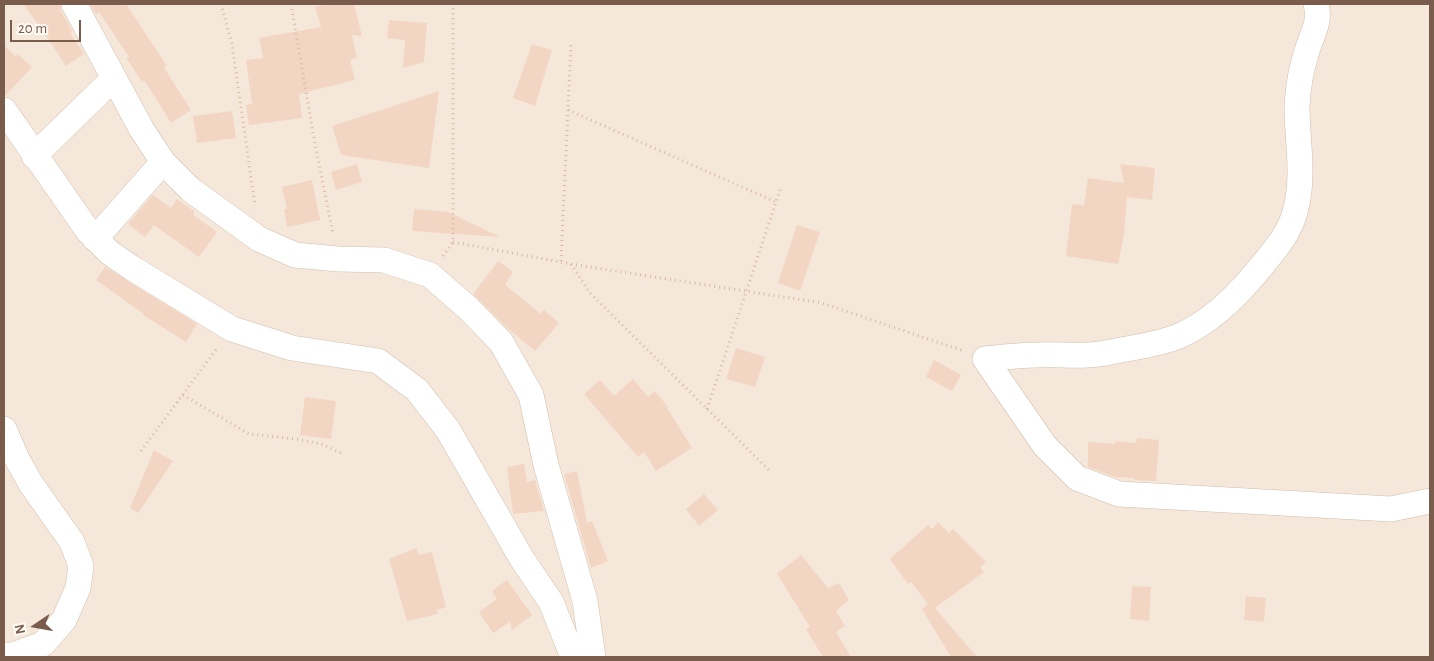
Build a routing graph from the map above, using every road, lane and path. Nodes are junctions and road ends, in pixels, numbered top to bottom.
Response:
1 (74, 4) edge
2 (221, 4) edge
3 (291, 4) edge
4 (453, 4) edge
5 (1316, 4) edge
6 (570, 44) dead end
7 (114, 78) junction
8 (4, 110) edge
9 (568, 110) junction
10 (34, 156) junction
11 (163, 162) junction
12 (781, 187) dead end
13 (776, 202) junction
14 (95, 239) junction
15 (259, 239) junction
16 (453, 242) junction
17 (338, 259) junction
18 (561, 262) junction
19 (571, 264) junction
20 (430, 275) junction
21 (747, 291) junction
22 (232, 328) junction
23 (985, 359) junction
24 (183, 395) junction
25 (707, 408) junction
26 (4, 429) edge
27 (141, 451) dead end
28 (341, 453) dead end
29 (771, 472) dead end
30 (1430, 501) edge
31 (4, 655) edge
32 (573, 657) edge
33 (593, 657) edge

1 - 7 street
2 - 15 path
3 - 17 path
4 - 16 path
5 - 23 street
6 - 9 path
7 - 10 street
7 - 11 street
8 - 10 street
9 - 13 path
9 - 18 path
10 - 14 street
11 - 14 street
11 - 15 street
12 - 13 path
13 - 21 path
14 - 22 street
15 - 17 street
16 - 18 path
16 - 20 path
17 - 20 street
18 - 19 path
19 - 21 path
19 - 25 path
20 - 33 street
21 - 23 path
21 - 25 path
22 - 24 path
22 - 32 street
23 - 30 street
24 - 27 path
24 - 28 path
25 - 29 path
26 - 31 street

